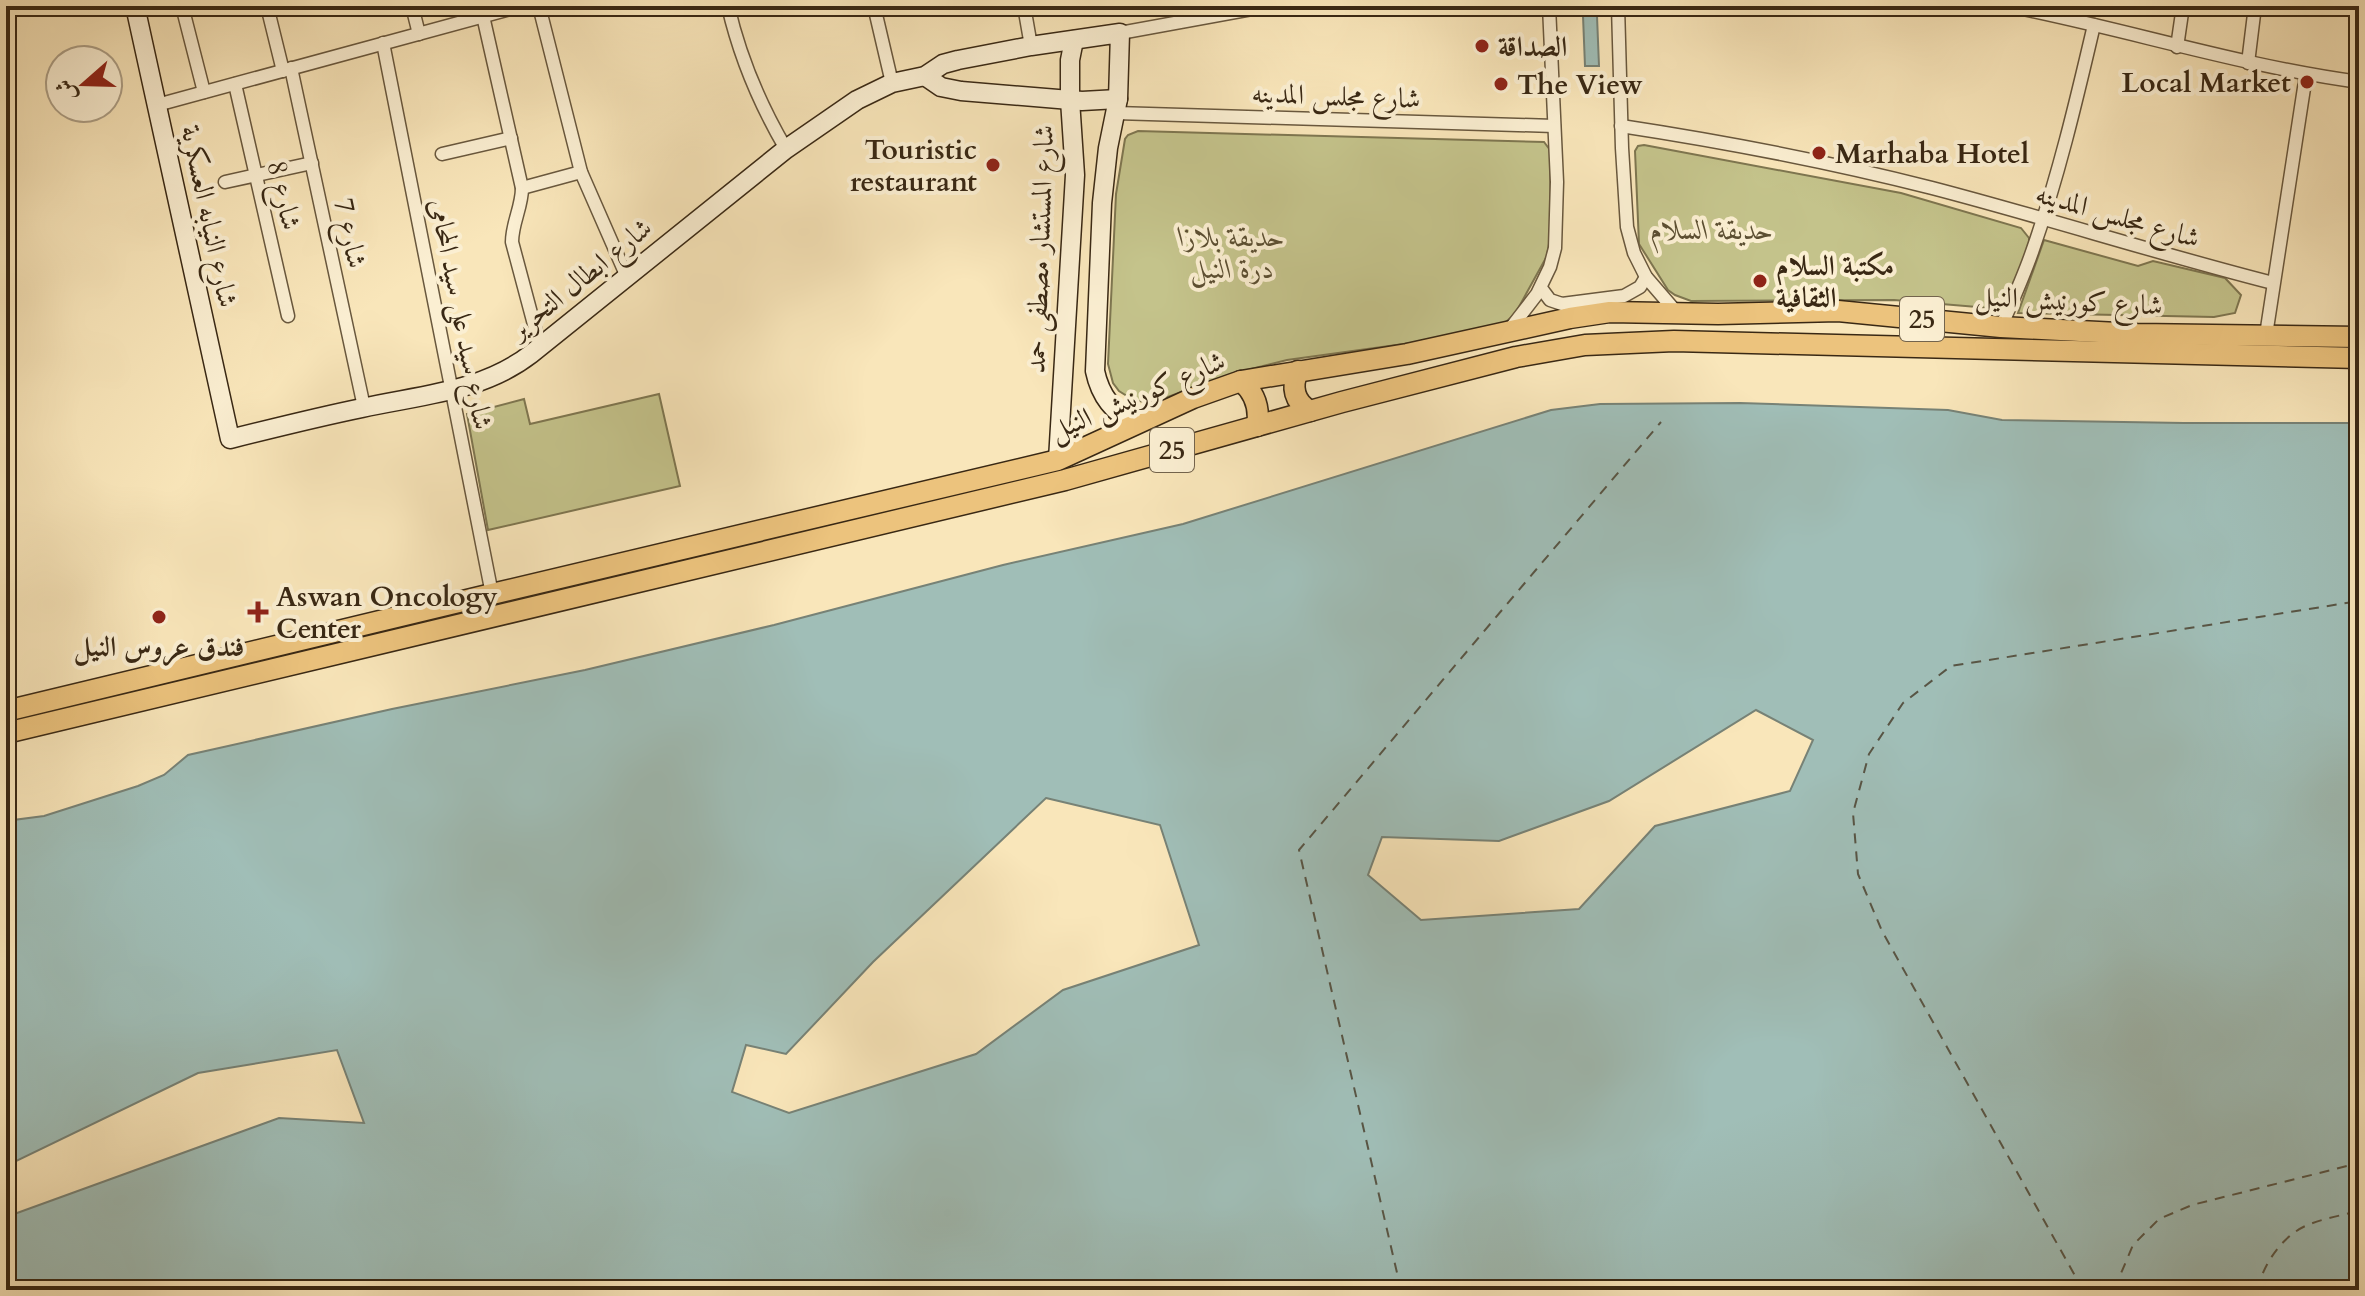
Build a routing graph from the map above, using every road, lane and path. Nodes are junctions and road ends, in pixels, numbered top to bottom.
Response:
1 (135, 6) edge
2 (182, 6) edge
3 (267, 6) edge
4 (412, 6) edge
5 (460, 6) edge
6 (521, 6) edge
7 (539, 6) edge
8 (728, 6) edge
9 (874, 6) edge
10 (1024, 6) edge
11 (1268, 6) edge
12 (1549, 6) edge
13 (1618, 6) edge
14 (2008, 6) edge
15 (2183, 6) edge
16 (2255, 6) edge
17 (2049, 10) edge
18 (483, 16) junction
19 (464, 21) junction
20 (2094, 25) junction
21 (1120, 33) junction
22 (419, 34) junction
23 (1074, 40) junction
24 (383, 43) junction
25 (1031, 46) junction
26 (2177, 47) junction
27 (2248, 63) junction
28 (287, 70) junction
29 (2306, 75) junction
30 (925, 76) junction
31 (2359, 82) edge
32 (892, 83) junction
33 (235, 84) junction
34 (204, 92) junction
35 (1070, 100) junction
36 (157, 105) junction
37 (1117, 106) junction
38 (1554, 126) junction
39 (1621, 126) junction
40 (511, 138) junction
41 (786, 149) junction
42 (442, 154) dead end
43 (312, 163) junction
44 (581, 172) junction
45 (256, 176) junction
46 (225, 182) dead end
47 (522, 188) junction
48 (2043, 218) junction
49 (627, 277) junction
50 (1646, 277) junction
51 (2273, 283) junction
52 (1541, 288) junction
53 (1792, 312) junction
54 (1677, 313) junction
55 (288, 316) dead end
56 (2001, 327) junction
57 (1509, 330) junction
58 (2266, 335) junction
59 (2359, 337) edge
60 (1820, 344) junction
61 (540, 347) junction
62 (2359, 358) edge
63 (1298, 371) junction
64 (1241, 381) junction
65 (452, 390) junction
66 (364, 407) junction
67 (1310, 411) junction
68 (1136, 424) junction
69 (1257, 426) junction
70 (230, 439) joint
71 (1058, 460) junction
72 (492, 594) junction
73 (6, 711) edge
74 (6, 733) edge

1 - 36 street, شارع النيابه العسكرية
2 - 34 street
3 - 28 street, شارع 7
4 - 22 street
5 - 19 street
6 - 18 street
7 - 44 street
8 - 41 street
9 - 32 street
10 - 25 street
11 - 21 street, شارع ابطال التحرير
12 - 38 street
13 - 39 street
14 - 17 street
15 - 26 street
16 - 27 street
17 - 20 street
18 - 19 street
18 - 40 street
19 - 22 street
20 - 26 street
20 - 48 street
21 - 23 street, شارع ابطال التحرير
21 - 37 street
22 - 24 street
23 - 25 street, شارع ابطال التحرير
23 - 35 street, شارع المستشار مصطفى حمد
24 - 28 street
24 - 65 street, شارع سيد على سيد المحامى
25 - 30 street, شارع ابطال التحرير
26 - 27 street
27 - 29 street
28 - 33 street
28 - 43 street, شارع 7
29 - 31 street
29 - 51 street
30 - 32 street, شارع ابطال التحرير
30 - 35 street
32 - 41 street, شارع ابطال التحرير
33 - 34 street
33 - 45 street, شارع 8
34 - 36 street
35 - 37 street
35 - 71 street, شارع المستشار مصطفى حمد
36 - 70 street, شارع النيابه العسكرية
37 - 38 street, شارع مجلس المدينه
37 - 68 street
38 - 52 street
39 - 48 street, شارع مجلس المدينه
39 - 50 street
40 - 42 street
40 - 47 street
41 - 49 street, شارع ابطال التحرير
43 - 45 street
43 - 66 street, شارع 7
44 - 47 street
44 - 49 street
45 - 46 street
45 - 55 street, شارع 8
47 - 61 street
48 - 51 street, شارع مجلس المدينه
48 - 56 street
49 - 61 street, شارع ابطال التحرير
50 - 52 street
50 - 54 street
51 - 58 street
52 - 57 street
53 - 54 main road, شارع كورنيش النيل / 25
53 - 56 main road, شارع كورنيش النيل / 25
53 - 60 main road
54 - 57 main road, شارع كورنيش النيل / 25
56 - 58 main road, شارع كورنيش النيل / 25
57 - 63 main road, شارع كورنيش النيل / 25
58 - 59 main road, شارع كورنيش النيل / 25
60 - 62 main road, شارع كورنيش النيل / 25
60 - 67 main road, شارع كورنيش النيل / 25
61 - 65 street, شارع ابطال التحرير
63 - 64 main road, شارع كورنيش النيل / 25
63 - 67 main road
64 - 68 main road, شارع كورنيش النيل / 25
64 - 69 main road
65 - 66 street, شارع ابطال التحرير
65 - 72 street, شارع سيد على سيد المحامى
66 - 70 street, شارع ابطال التحرير
67 - 69 main road, شارع كورنيش النيل / 25
68 - 71 main road, شارع كورنيش النيل / 25
69 - 74 main road, شارع كورنيش النيل / 25
71 - 72 main road, شارع كورنيش النيل / 25
72 - 73 main road, شارع كورنيش النيل / 25

